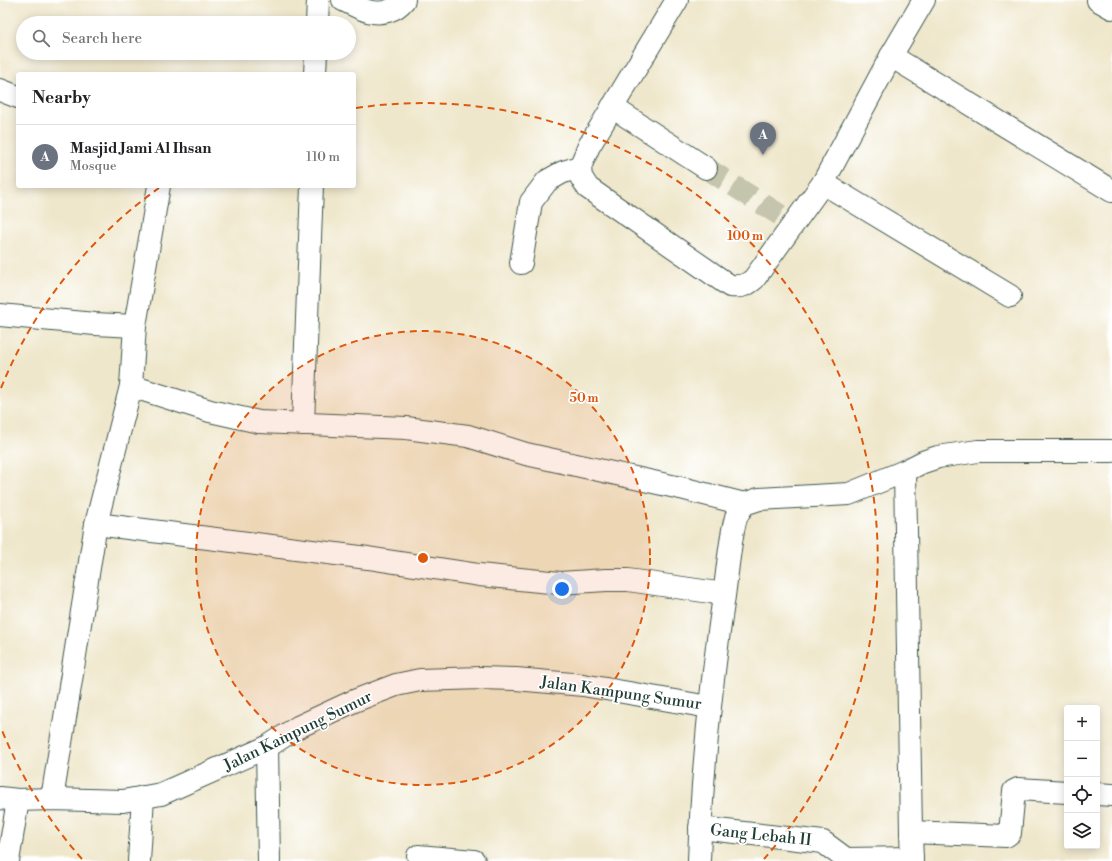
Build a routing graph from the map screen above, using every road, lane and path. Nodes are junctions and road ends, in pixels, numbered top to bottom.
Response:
1 (318, 0) edge
2 (343, 0) edge
3 (404, 0) edge
4 (677, 0) edge
5 (924, 0) edge
6 (1098, 0) edge
7 (1112, 8) edge
8 (317, 16) edge
9 (891, 56) junction
10 (316, 60) edge
11 (315, 72) edge
12 (0, 90) edge
13 (16, 96) edge
14 (612, 108) junction
15 (580, 167) junction
16 (706, 168) tunnel mouth
17 (823, 183) junction
18 (159, 188) edge
19 (312, 188) edge
20 (1112, 191) edge
21 (521, 263) dead end
22 (1010, 296) dead end
23 (0, 316) edge
24 (135, 326) junction
25 (131, 386) junction
26 (303, 424) junction
27 (1112, 450) edge
28 (905, 472) junction
29 (744, 504) junction
30 (96, 524) junction
31 (724, 594) junction
32 (709, 707) junction
33 (267, 747) junction
34 (1064, 792) edge
35 (1100, 794) edge
36 (1112, 795) edge
37 (143, 797) junction
38 (9, 799) edge
39 (52, 799) junction
40 (700, 828) junction
41 (911, 832) junction
42 (418, 856) dead end
43 (912, 860) edge
44 (8, 861) edge
45 (139, 861) edge
46 (269, 861) edge
47 (474, 861) edge
48 (699, 861) edge

1 - 8 street
2 - 3 street
4 - 14 street
5 - 9 street
6 - 7 street
9 - 17 street
9 - 20 street
10 - 11 street
12 - 13 street
14 - 15 street
14 - 16 street
15 - 17 street
15 - 21 street
17 - 22 street
18 - 24 street
19 - 26 street
23 - 24 street
24 - 25 street
25 - 26 street
25 - 30 street
26 - 29 street
27 - 28 street
28 - 29 street
28 - 41 street
29 - 31 street, Jalan Kampung Sumur
30 - 31 street
30 - 39 street
31 - 32 street, Jalan Kampung Sumur
32 - 33 street, Jalan Kampung Sumur
32 - 40 street
33 - 37 street, Jalan Kampung Sumur
33 - 46 street
34 - 41 street
35 - 36 street
37 - 39 street, Jalan Kampung Sumur
37 - 45 street
38 - 39 street, Jalan Kampung Sumur
38 - 44 street
40 - 43 street, Gang Lebah II
40 - 48 street
41 - 43 street
42 - 47 street

